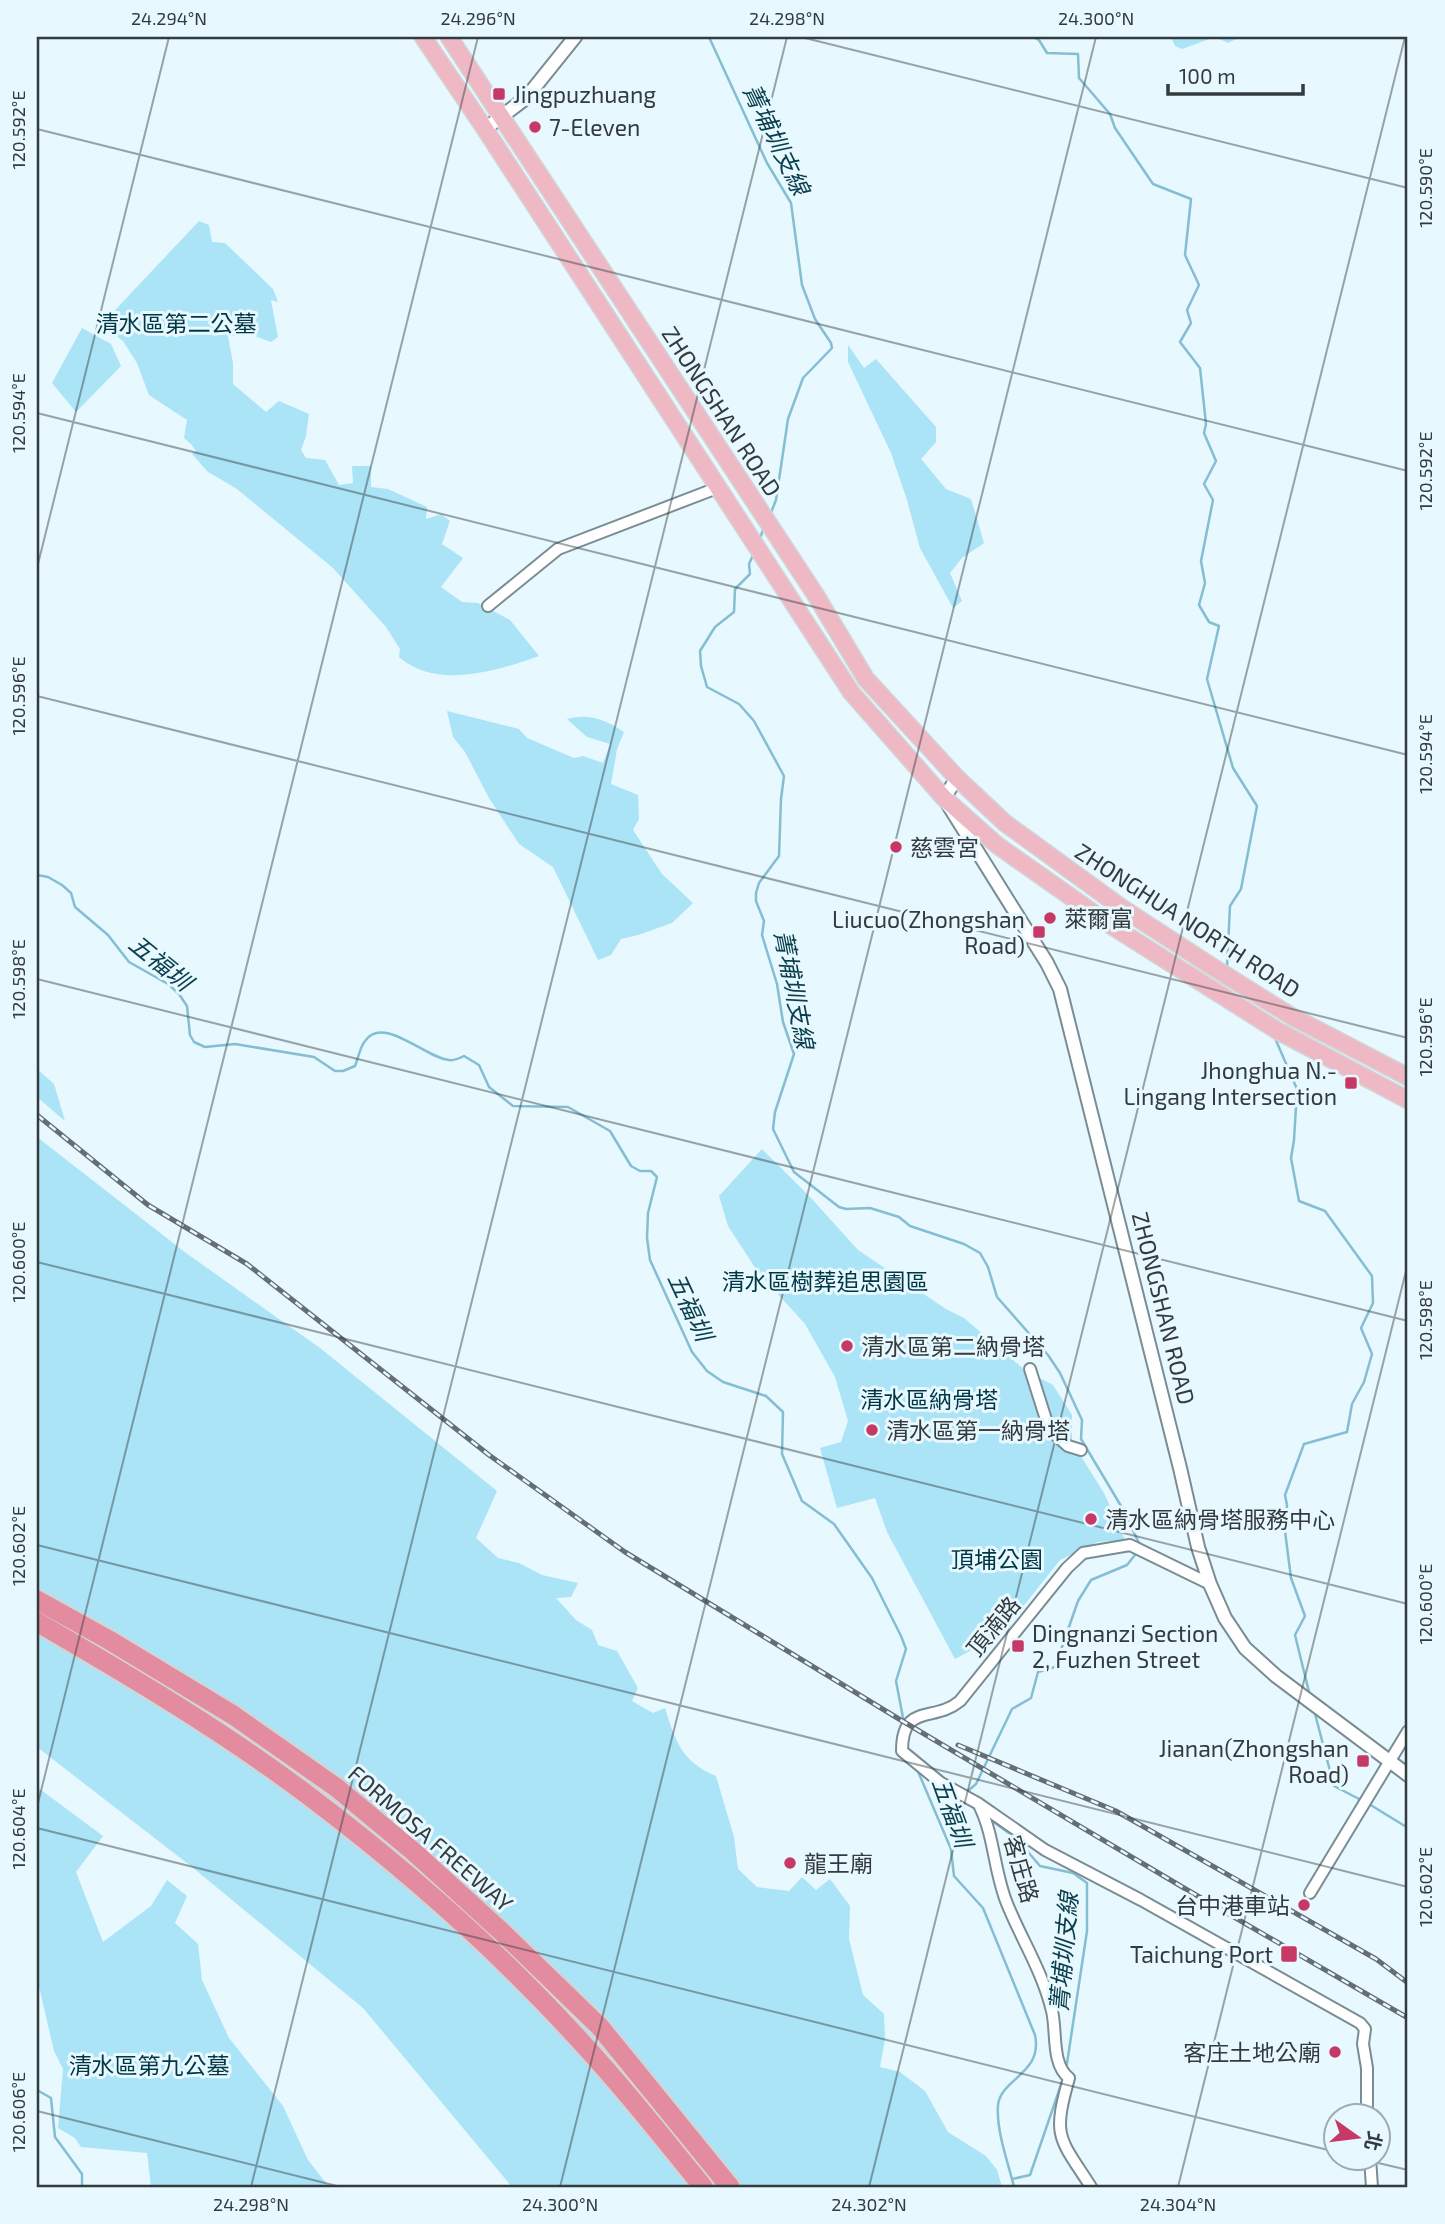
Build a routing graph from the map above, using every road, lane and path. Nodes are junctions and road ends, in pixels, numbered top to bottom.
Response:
1 (423, 37) edge
2 (449, 37) edge
3 (575, 37) edge
4 (503, 117) junction
5 (485, 129) junction
6 (717, 488) junction
7 (488, 606) dead end
8 (957, 778) junction
9 (944, 798) junction
10 (1407, 1075) edge
11 (1408, 1100) edge
12 (1030, 1369) dead end
13 (1080, 1450) dead end
14 (1210, 1584) junction
15 (37, 1600) edge
16 (37, 1622) edge
17 (1408, 1731) edge
18 (1390, 1760) junction
19 (1408, 1775) edge
20 (979, 1804) junction
21 (1310, 1893) dead end
22 (1367, 2102) edge
23 (703, 2187) edge
24 (730, 2187) edge
25 (1091, 2187) edge

1 - 5 main road, ZHONGSHAN ROAD
2 - 4 main road, ZHONGSHAN ROAD
3 - 4 street
4 - 5 street
4 - 8 main road, ZHONGSHAN ROAD
5 - 6 main road, ZHONGSHAN ROAD
6 - 7 street
6 - 9 main road, ZHONGSHAN ROAD
8 - 9 street
8 - 10 main road, ZHONGHUA NORTH ROAD
9 - 11 main road, ZHONGHUA NORTH ROAD
9 - 14 street, ZHONGSHAN ROAD
12 - 13 street
14 - 18 street, ZHONGSHAN ROAD
14 - 20 street, 頂湳路
15 - 24 highway, FORMOSA FREEWAY
16 - 23 highway, FORMOSA FREEWAY
17 - 18 street
18 - 19 street, ZHONGSHAN ROAD
18 - 21 street
20 - 22 street
20 - 25 street, 客庄路

